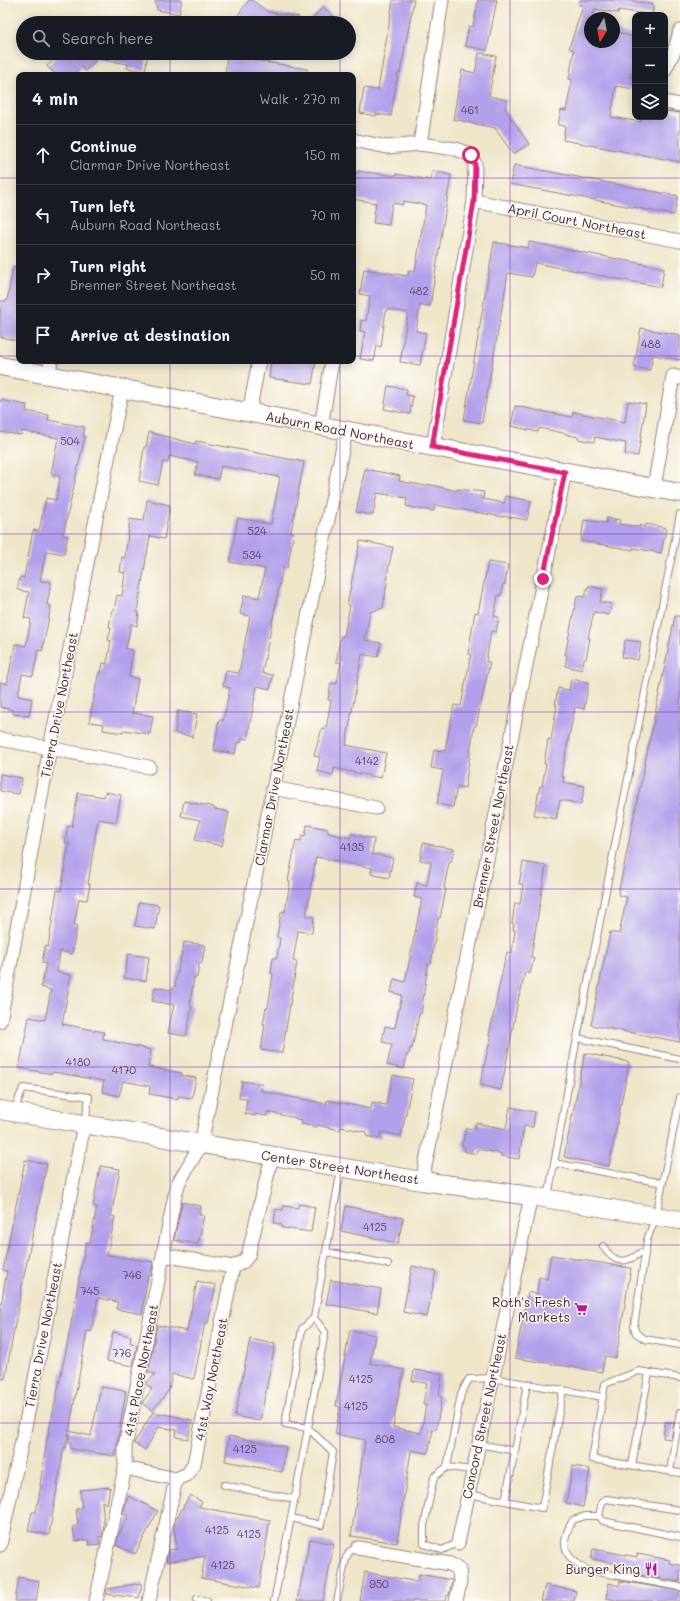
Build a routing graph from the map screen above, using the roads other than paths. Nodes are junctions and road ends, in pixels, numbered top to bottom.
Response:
1 (442, 0) edge
2 (680, 31) edge
3 (668, 64) edge
4 (668, 103) edge
5 (680, 105) edge
6 (356, 141) edge
7 (420, 144) junction
8 (474, 202) junction
9 (680, 241) edge
10 (258, 364) edge
11 (332, 364) edge
12 (0, 366) edge
13 (50, 368) edge
14 (680, 378) edge
15 (122, 389) junction
16 (249, 413) junction
17 (321, 427) junction
18 (346, 431) junction
19 (432, 447) junction
20 (565, 472) junction
21 (654, 488) junction
22 (680, 493) edge
23 (680, 514) edge
24 (0, 738) edge
25 (50, 748) junction
26 (149, 767) dead end
27 (274, 788) junction
28 (376, 808) dead end
29 (0, 1021) edge
30 (577, 1038) junction
31 (680, 1059) edge
32 (680, 1096) edge
33 (7, 1111) edge
34 (84, 1124) junction
35 (202, 1144) junction
36 (272, 1156) junction
37 (554, 1163) junction
38 (341, 1167) junction
39 (422, 1181) junction
40 (663, 1183) junction
41 (539, 1197) junction
42 (656, 1216) junction
43 (680, 1220) edge
44 (603, 1246) dead end
45 (326, 1252) junction
46 (640, 1253) dead end
47 (163, 1255) junction
48 (388, 1264) dead end
49 (233, 1267) junction
50 (314, 1318) junction
51 (680, 1345) edge
52 (649, 1373) junction
53 (492, 1378) junction
54 (680, 1378) edge
55 (527, 1384) junction
56 (563, 1390) junction
57 (603, 1397) junction
58 (680, 1412) edge
59 (308, 1428) junction
60 (479, 1444) junction
61 (515, 1451) junction
62 (632, 1465) junction
63 (447, 1467) junction
64 (125, 1468) junction
65 (473, 1470) junction
66 (670, 1471) junction
67 (680, 1473) edge
68 (176, 1479) junction
69 (224, 1485) dead end
70 (468, 1494) junction
71 (294, 1499) junction
72 (505, 1501) junction
73 (680, 1510) edge
74 (599, 1516) junction
75 (291, 1518) junction
76 (680, 1537) edge
77 (458, 1543) joint
78 (0, 1545) edge
79 (358, 1548) joint
80 (680, 1587) edge
81 (197, 1599) dead end
82 (96, 1601) edge
83 (150, 1601) edge
84 (207, 1601) edge
85 (274, 1601) edge
86 (337, 1601) edge
87 (456, 1601) edge

1 - 7 street
2 - 3 street
4 - 5 street
6 - 7 street
7 - 8 street
8 - 9 street, April Court Northeast
8 - 19 street
10 - 16 street
11 - 17 street
12 - 13 street, Auburn Road Northeast
13 - 15 street, Auburn Road Northeast
14 - 21 street
15 - 16 street, Auburn Road Northeast
15 - 25 street, Tierra Drive Northeast
16 - 17 street, Auburn Road Northeast
17 - 18 street, Auburn Road Northeast
18 - 19 street, Auburn Road Northeast
18 - 27 street, Clarmar Drive Northeast
19 - 20 street, Auburn Road Northeast
20 - 21 street, Auburn Road Northeast
20 - 39 street, Brenner Street Northeast
21 - 22 street, Auburn Road Northeast
23 - 30 lane
24 - 25 street
25 - 26 street
25 - 29 street, Tierra Drive Northeast
27 - 28 street
27 - 35 street, Clarmar Drive Northeast
30 - 31 lane
30 - 37 lane
32 - 40 lane
33 - 34 street, Center Street Northeast
33 - 34 lane
34 - 35 street, Center Street Northeast
34 - 78 street, Tierra Drive Northeast
35 - 36 street, Center Street Northeast
35 - 47 street, 41st Place Northeast
36 - 38 street, Center Street Northeast
36 - 49 street
37 - 40 lane
37 - 41 lane
38 - 39 street, Center Street Northeast
38 - 45 lane
39 - 41 street, Center Street Northeast
40 - 42 lane
41 - 42 street, Center Street Northeast
41 - 53 street, Concord Street Northeast
42 - 43 street, Center Street Northeast
42 - 51 lane
44 - 46 lane
45 - 48 lane
45 - 50 lane
47 - 49 street
47 - 64 street, 41st Place Northeast
49 - 68 street, 41st Way Northeast
50 - 59 lane
50 - 59 lane
52 - 54 lane
52 - 57 lane
52 - 62 lane
53 - 55 lane
53 - 60 street, Concord Street Northeast
53 - 63 lane
55 - 56 lane
55 - 61 lane
56 - 57 lane
56 - 72 lane
57 - 62 lane
58 - 66 lane
59 - 71 lane
59 - 75 lane
60 - 61 lane
60 - 65 street, Concord Street Northeast
61 - 72 lane
62 - 66 lane
63 - 65 lane
63 - 77 lane
64 - 68 street
64 - 82 street, 41st Place Northeast
65 - 70 street, Concord Street Northeast
66 - 67 lane
68 - 83 street
69 - 71 lane
70 - 72 lane
70 - 77 street, Concord Street Northeast
71 - 75 lane
73 - 74 lane
74 - 76 lane
74 - 80 lane
75 - 85 lane
79 - 86 lane
79 - 87 street
81 - 84 lane

